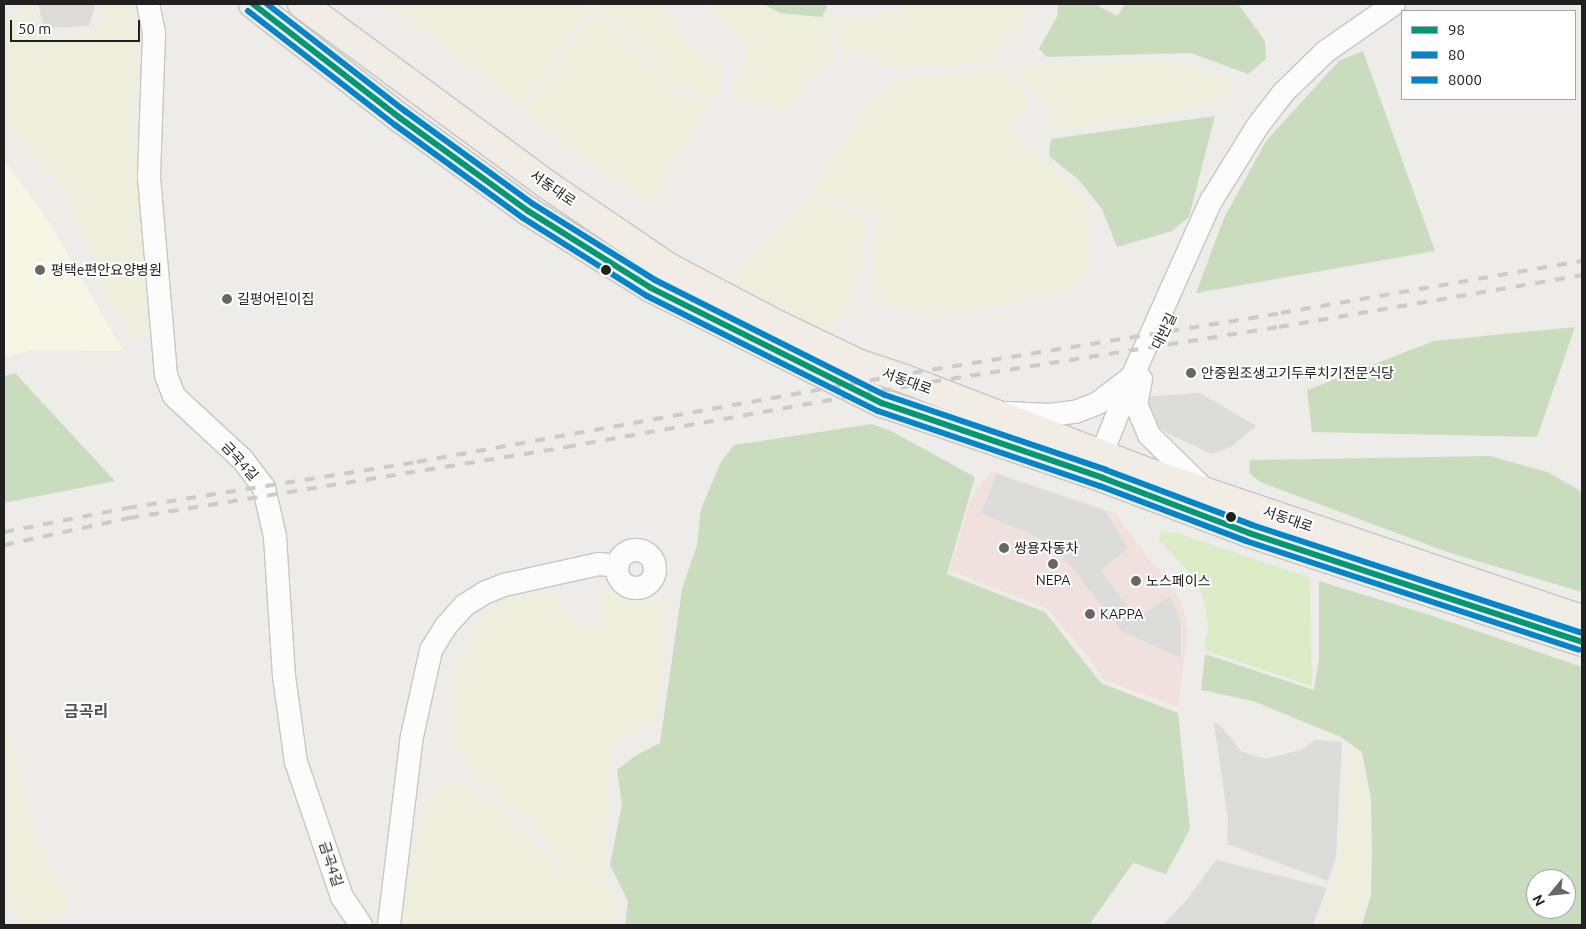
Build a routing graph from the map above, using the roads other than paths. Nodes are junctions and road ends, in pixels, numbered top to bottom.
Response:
1 (148, 4) edge
2 (253, 4) edge
3 (302, 4) edge
4 (1394, 4) edge
5 (1137, 377) junction
6 (990, 412) junction
7 (1102, 466) junction
8 (1205, 490) junction
9 (617, 566) dead end
10 (1582, 619) edge
11 (1582, 642) edge
12 (361, 925) edge
13 (389, 925) edge

1 - 12 street, 금곡4길
2 - 7 main road, 서동대로
3 - 6 main road, 서동대로
4 - 5 street, 대반길
5 - 6 street
5 - 7 street
5 - 8 street
6 - 7 main road, 서동대로
7 - 8 main road, 서동대로
7 - 11 main road, 서동대로
8 - 10 main road, 서동대로
9 - 13 street

